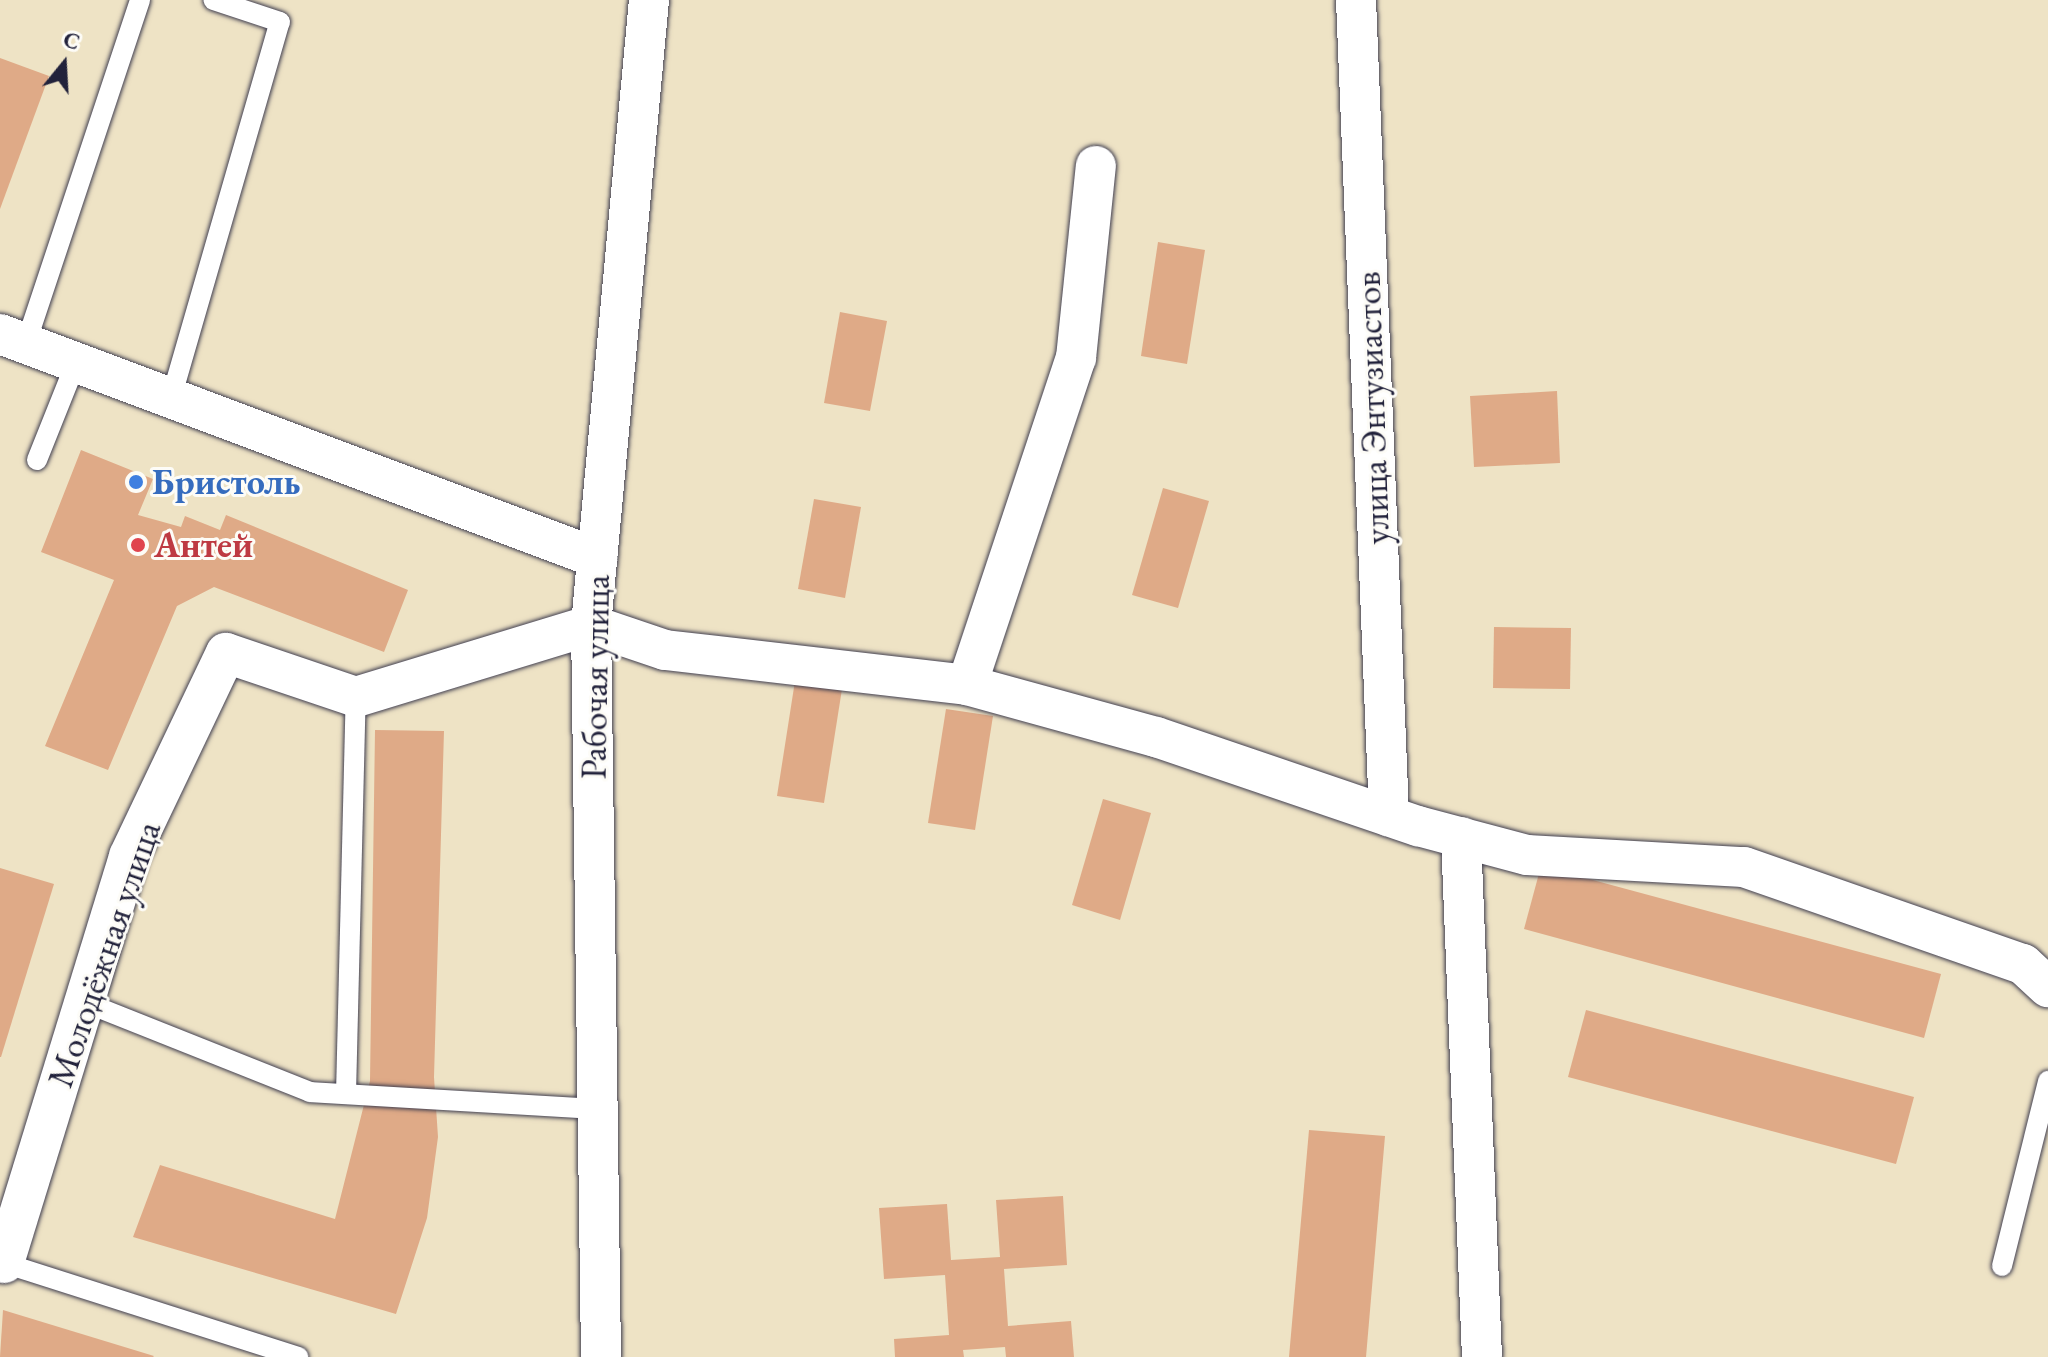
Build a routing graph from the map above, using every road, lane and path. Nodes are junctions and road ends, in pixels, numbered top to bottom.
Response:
1 (140, 0) edge
2 (214, 0) edge
3 (649, 0) edge
4 (1356, 0) edge
5 (1096, 166) dead end
6 (13, 339) edge
7 (77, 360) junction
8 (172, 395) junction
9 (37, 460) dead end
10 (597, 558) junction
11 (591, 625) junction
12 (967, 685) junction
13 (356, 697) junction
14 (1389, 816) junction
15 (1461, 837) junction
16 (2048, 987) edge
17 (84, 1002) junction
18 (2048, 1081) edge
19 (346, 1094) junction
20 (598, 1109) junction
21 (4, 1263) joint
22 (2002, 1266) dead end
23 (298, 1357) edge
24 (601, 1357) edge
25 (1482, 1357) edge

1 - 6 lane
2 - 8 lane
3 - 10 street, Рабочая улица
4 - 14 street, улица Энтузиастов
5 - 12 street
6 - 7 street
7 - 8 street
7 - 9 lane
8 - 10 street
10 - 11 street, Рабочая улица
11 - 12 street
11 - 13 street
11 - 20 street, Рабочая улица
12 - 14 street
13 - 17 street, Молодёжная улица
13 - 19 lane
14 - 15 street
15 - 16 street
15 - 25 street
17 - 19 lane
17 - 21 street, Молодёжная улица
18 - 22 lane
19 - 20 lane
20 - 24 street, Рабочая улица
21 - 23 lane

